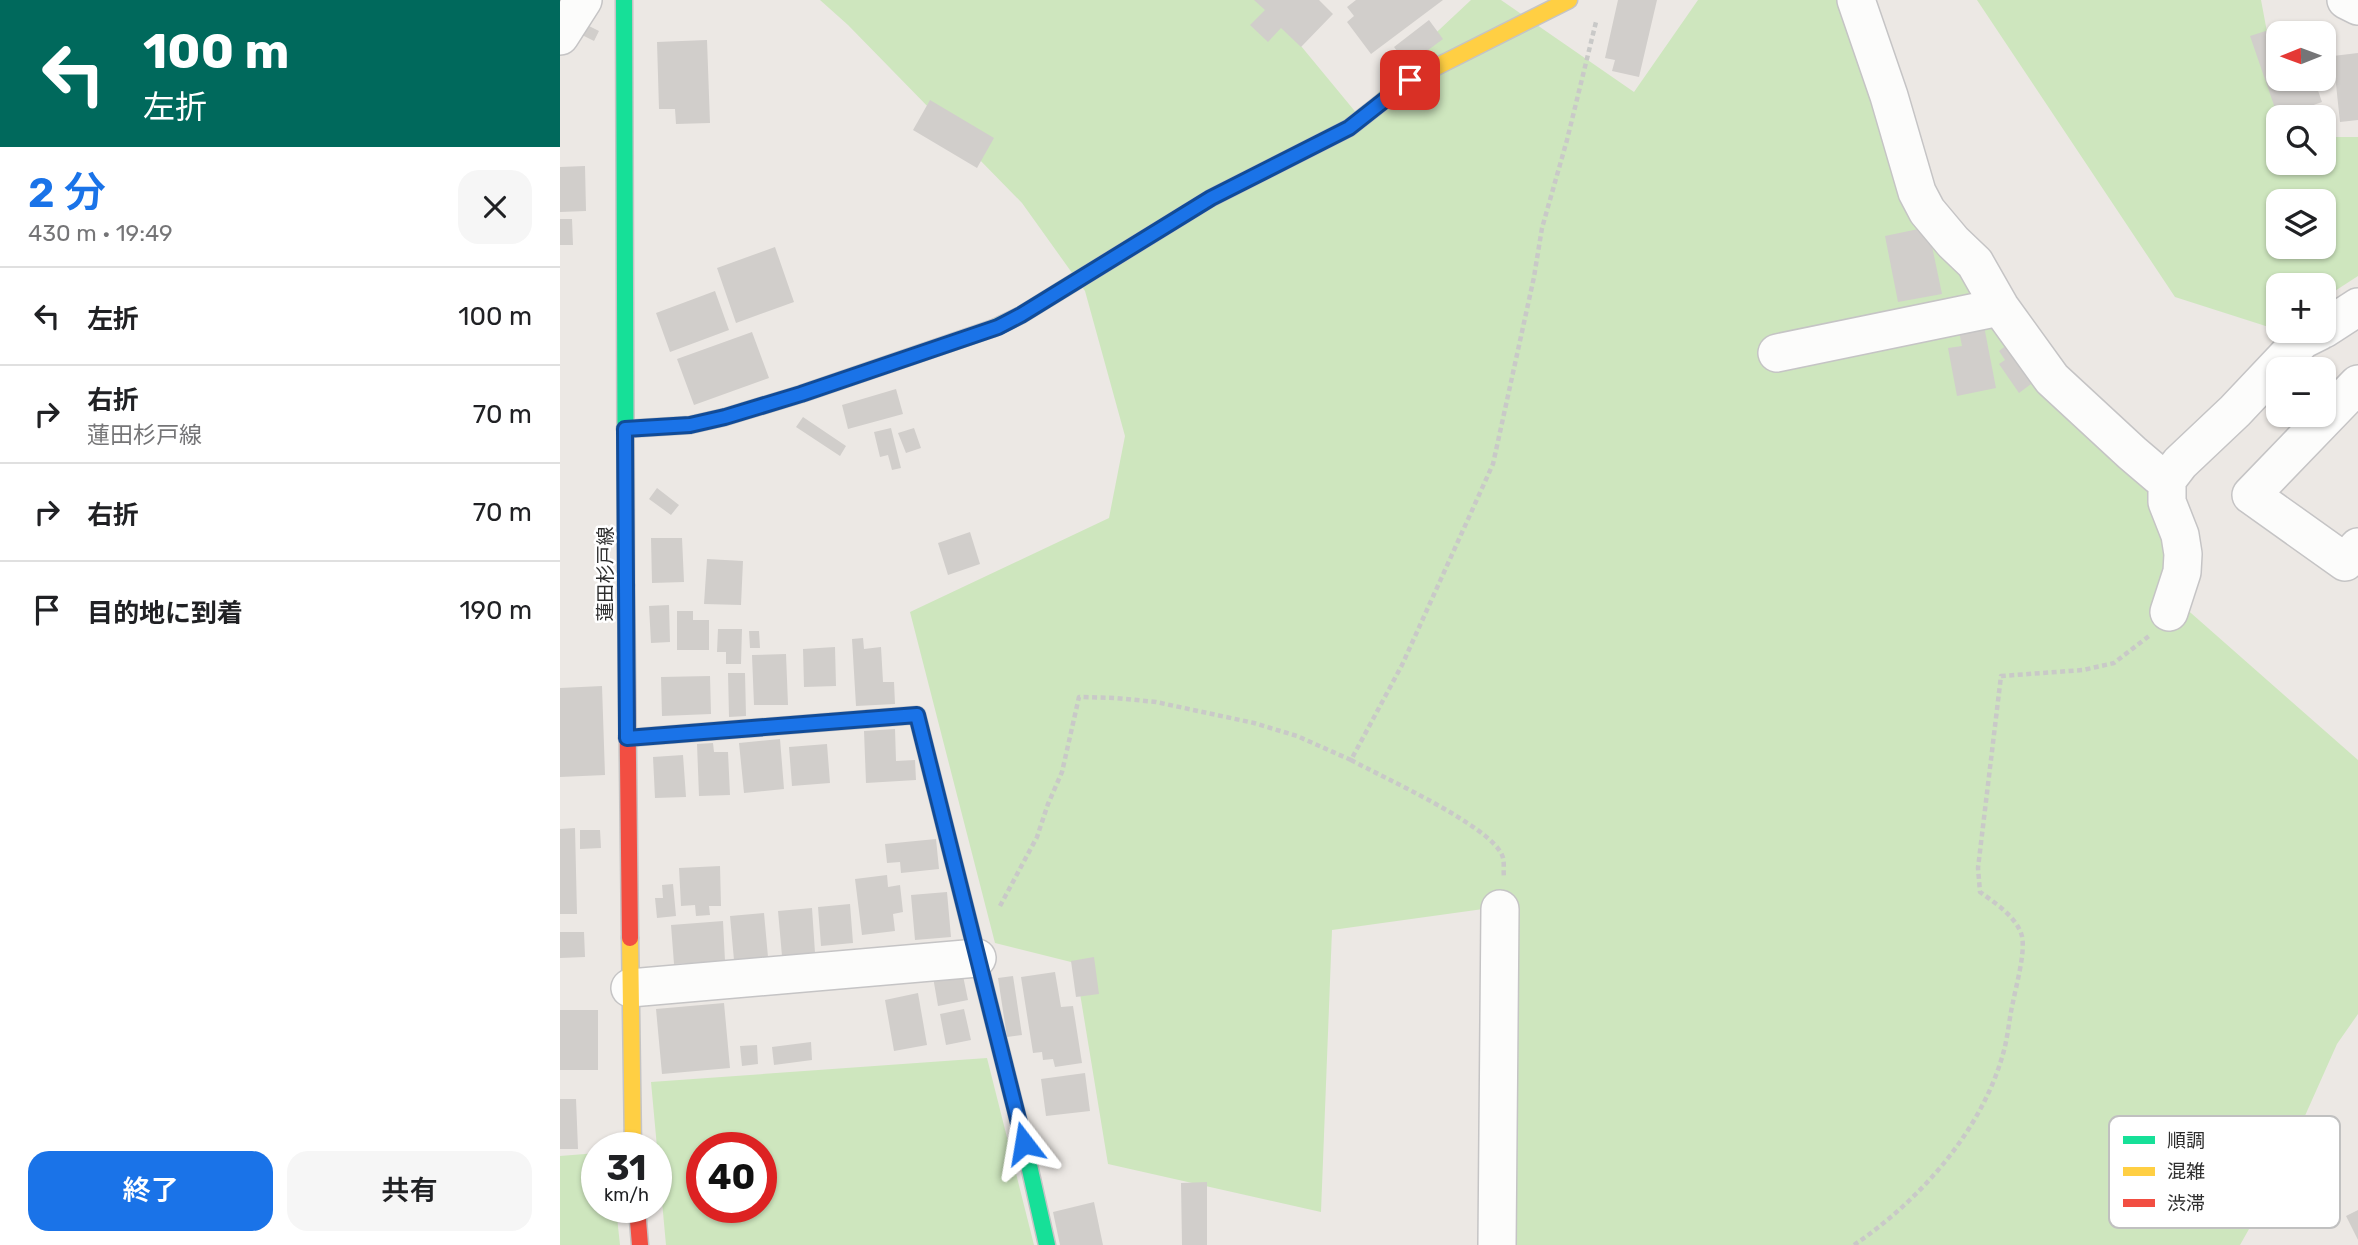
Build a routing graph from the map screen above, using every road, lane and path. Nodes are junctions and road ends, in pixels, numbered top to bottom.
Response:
1 (583, 0) edge
2 (624, 0) edge
3 (1569, 0) edge
4 (1856, 0) edge
5 (2346, 0) edge
6 (2358, 6) edge
7 (1597, 10) dead end
8 (560, 36) edge
9 (2000, 307) junction
10 (2358, 307) edge
11 (2336, 321) edge
12 (2300, 343) edge
13 (1777, 353) dead end
14 (2358, 384) edge
15 (625, 429) junction
16 (2167, 480) junction
17 (2358, 547) edge
18 (2169, 612) joint
19 (627, 738) junction
20 (1352, 760) junction
21 (1500, 909) joint
22 (978, 958) junction
23 (630, 988) junction
24 (634, 1132) edge
25 (638, 1223) edge
26 (640, 1245) edge
27 (1046, 1245) edge
28 (1497, 1245) edge
29 (1854, 1245) edge

1 - 8 street
2 - 15 street, 蓮田杉戸線
3 - 15 street
4 - 9 street
5 - 6 street
7 - 20 path
9 - 13 street
9 - 16 street
10 - 11 street
12 - 16 street
14 - 17 street
15 - 19 street, 蓮田杉戸線
16 - 18 street
18 - 29 path
19 - 22 street
19 - 23 street, 蓮田杉戸線
20 - 21 path
20 - 22 path
21 - 28 street
22 - 23 street
22 - 27 street
23 - 24 street, 蓮田杉戸線
25 - 26 street

